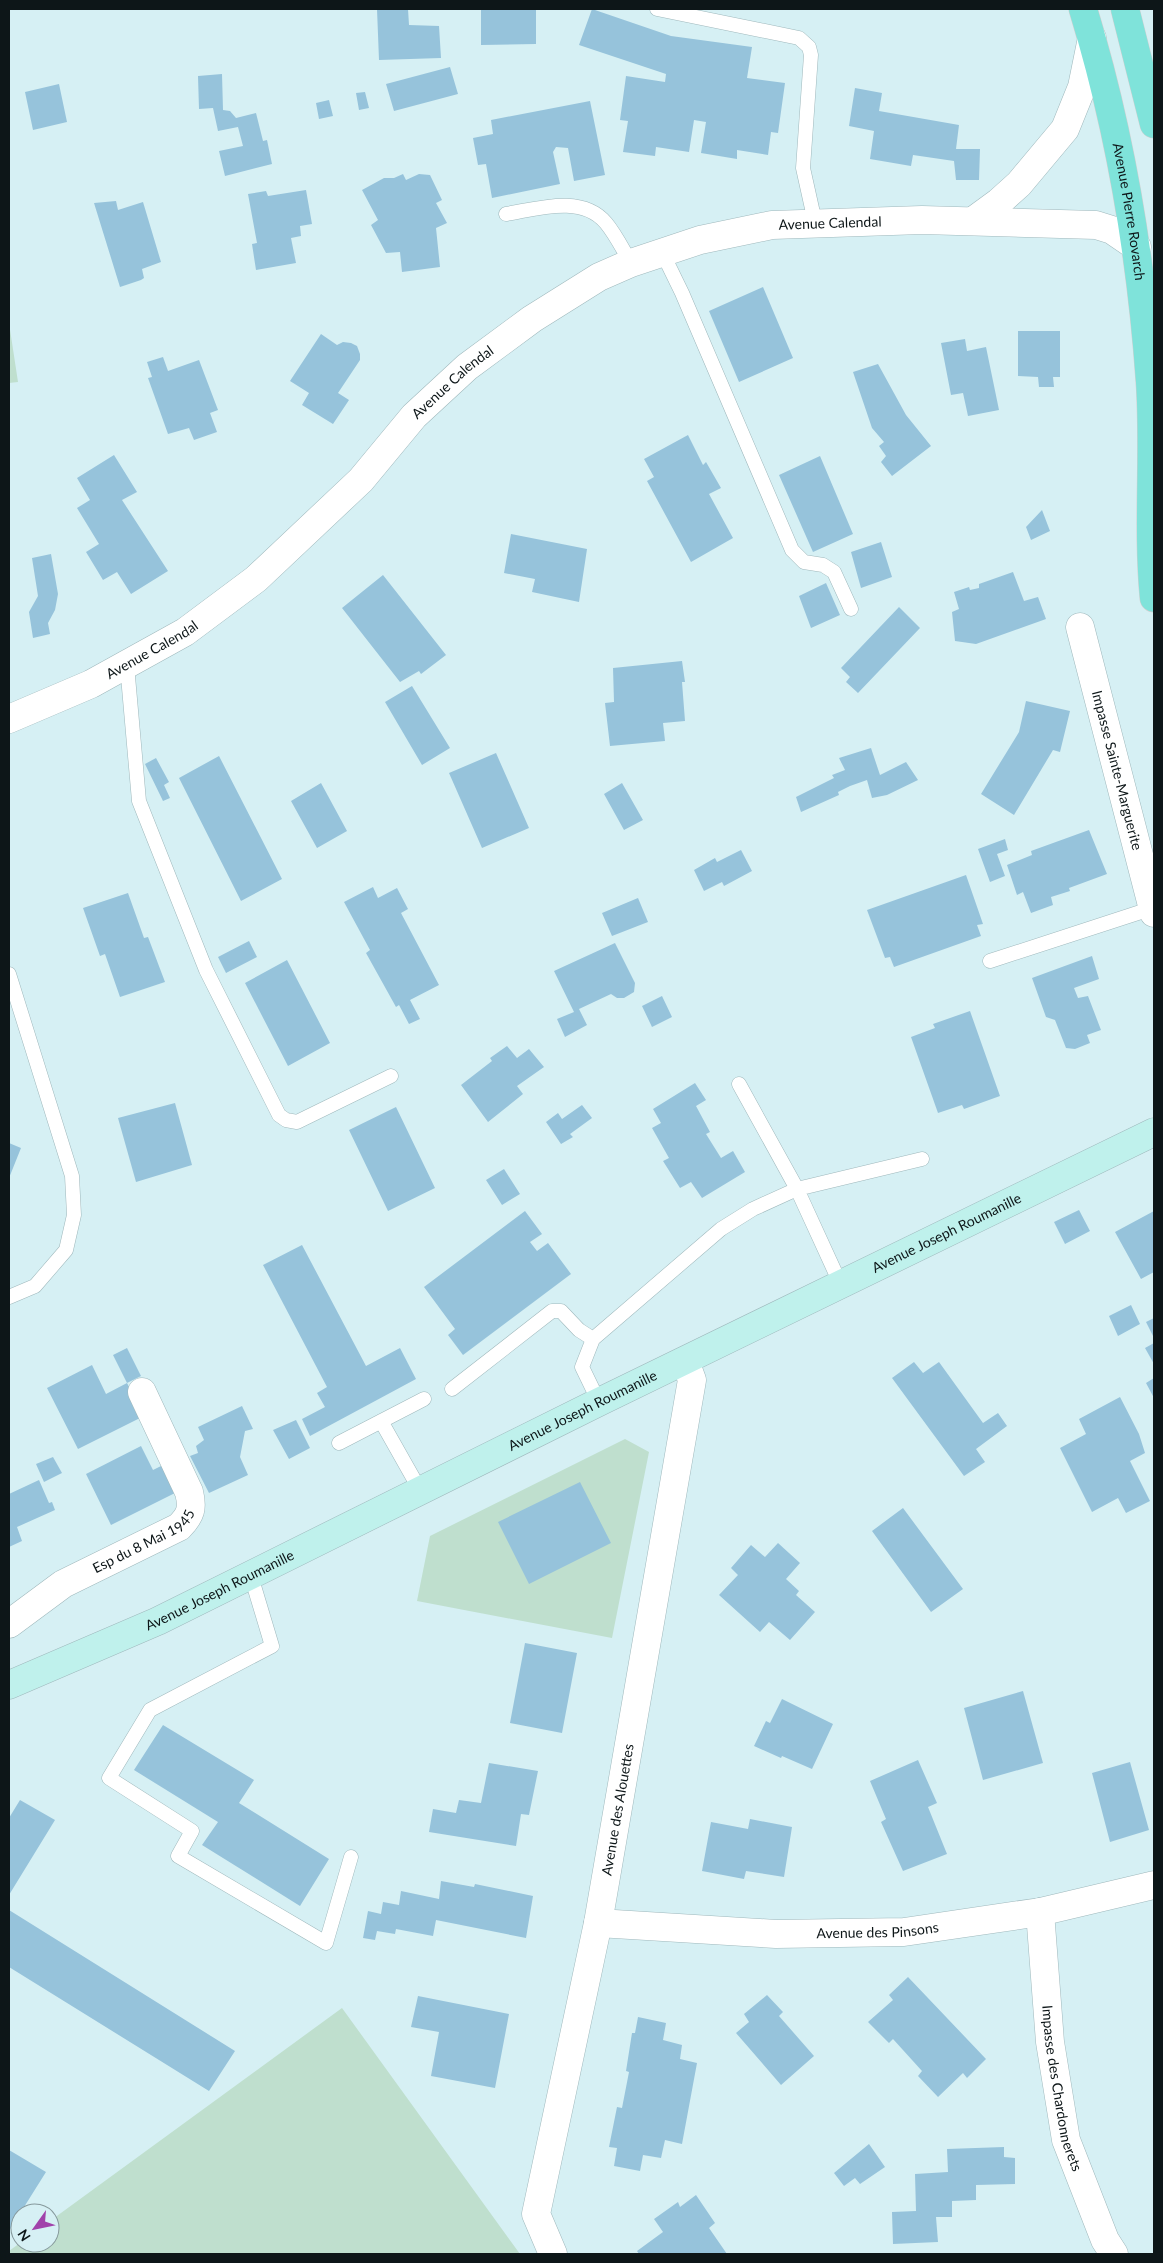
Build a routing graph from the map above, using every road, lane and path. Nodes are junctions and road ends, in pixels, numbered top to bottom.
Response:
1 (657, 9) edge
2 (1083, 9) edge
3 (1125, 9) edge
4 (1092, 38) junction
5 (1154, 124) edge
6 (506, 214) dead end
7 (973, 221) junction
8 (815, 222) junction
9 (1136, 246) junction
10 (662, 252) junction
11 (631, 263) junction
12 (1154, 598) edge
13 (851, 609) dead end
14 (1080, 627) dead end
15 (127, 666) junction
16 (9, 719) edge
17 (1154, 910) edge
18 (990, 961) dead end
19 (9, 974) edge
20 (391, 1076) dead end
21 (739, 1084) dead end
22 (1154, 1132) edge
23 (922, 1159) dead end
24 (797, 1189) junction
25 (841, 1285) junction
26 (9, 1297) edge
27 (593, 1338) junction
28 (685, 1361) junction
29 (452, 1389) dead end
30 (142, 1392) dead end
31 (424, 1398) dead end
32 (598, 1402) junction
33 (381, 1421) junction
34 (339, 1443) dead end
35 (420, 1490) junction
36 (251, 1576) junction
37 (9, 1624) edge
38 (9, 1684) edge
39 (351, 1858) dead end
40 (1154, 1885) edge
41 (1040, 1912) junction
42 (598, 1923) junction
43 (553, 2254) edge
44 (1114, 2254) edge

1 - 8 lane
2 - 4 main road, Avenue Pierre Rovarch
3 - 5 main road
4 - 7 street
4 - 9 main road, Avenue Pierre Rovarch
6 - 11 lane
7 - 8 street, Avenue Calendal
7 - 9 street, Avenue Calendal
8 - 10 street, Avenue Calendal
9 - 12 main road, Avenue Pierre Rovarch
10 - 11 street, Avenue Calendal
10 - 13 lane
11 - 15 street, Avenue Calendal
14 - 17 street, Impasse Sainte-Marguerite
15 - 16 street, Avenue Calendal
15 - 20 lane
17 - 18 lane
19 - 26 lane
21 - 24 lane
22 - 25 main road, Avenue Joseph Roumanille
23 - 24 lane
24 - 25 lane
24 - 27 lane
25 - 28 main road, Avenue Joseph Roumanille
27 - 29 lane
27 - 32 lane
28 - 32 main road, Avenue Joseph Roumanille
28 - 42 street, Avenue des Alouettes
30 - 37 street, Esp du 8 Mai 1945
31 - 33 lane
32 - 35 main road, Avenue Joseph Roumanille
33 - 34 lane
33 - 35 lane
35 - 36 main road, Avenue Joseph Roumanille
36 - 38 main road, Avenue Joseph Roumanille
36 - 39 lane
40 - 41 street, Avenue des Pinsons
41 - 42 street, Avenue des Pinsons
41 - 44 street, Impasse des Chardonnerets
42 - 43 street, Avenue des Alouettes

